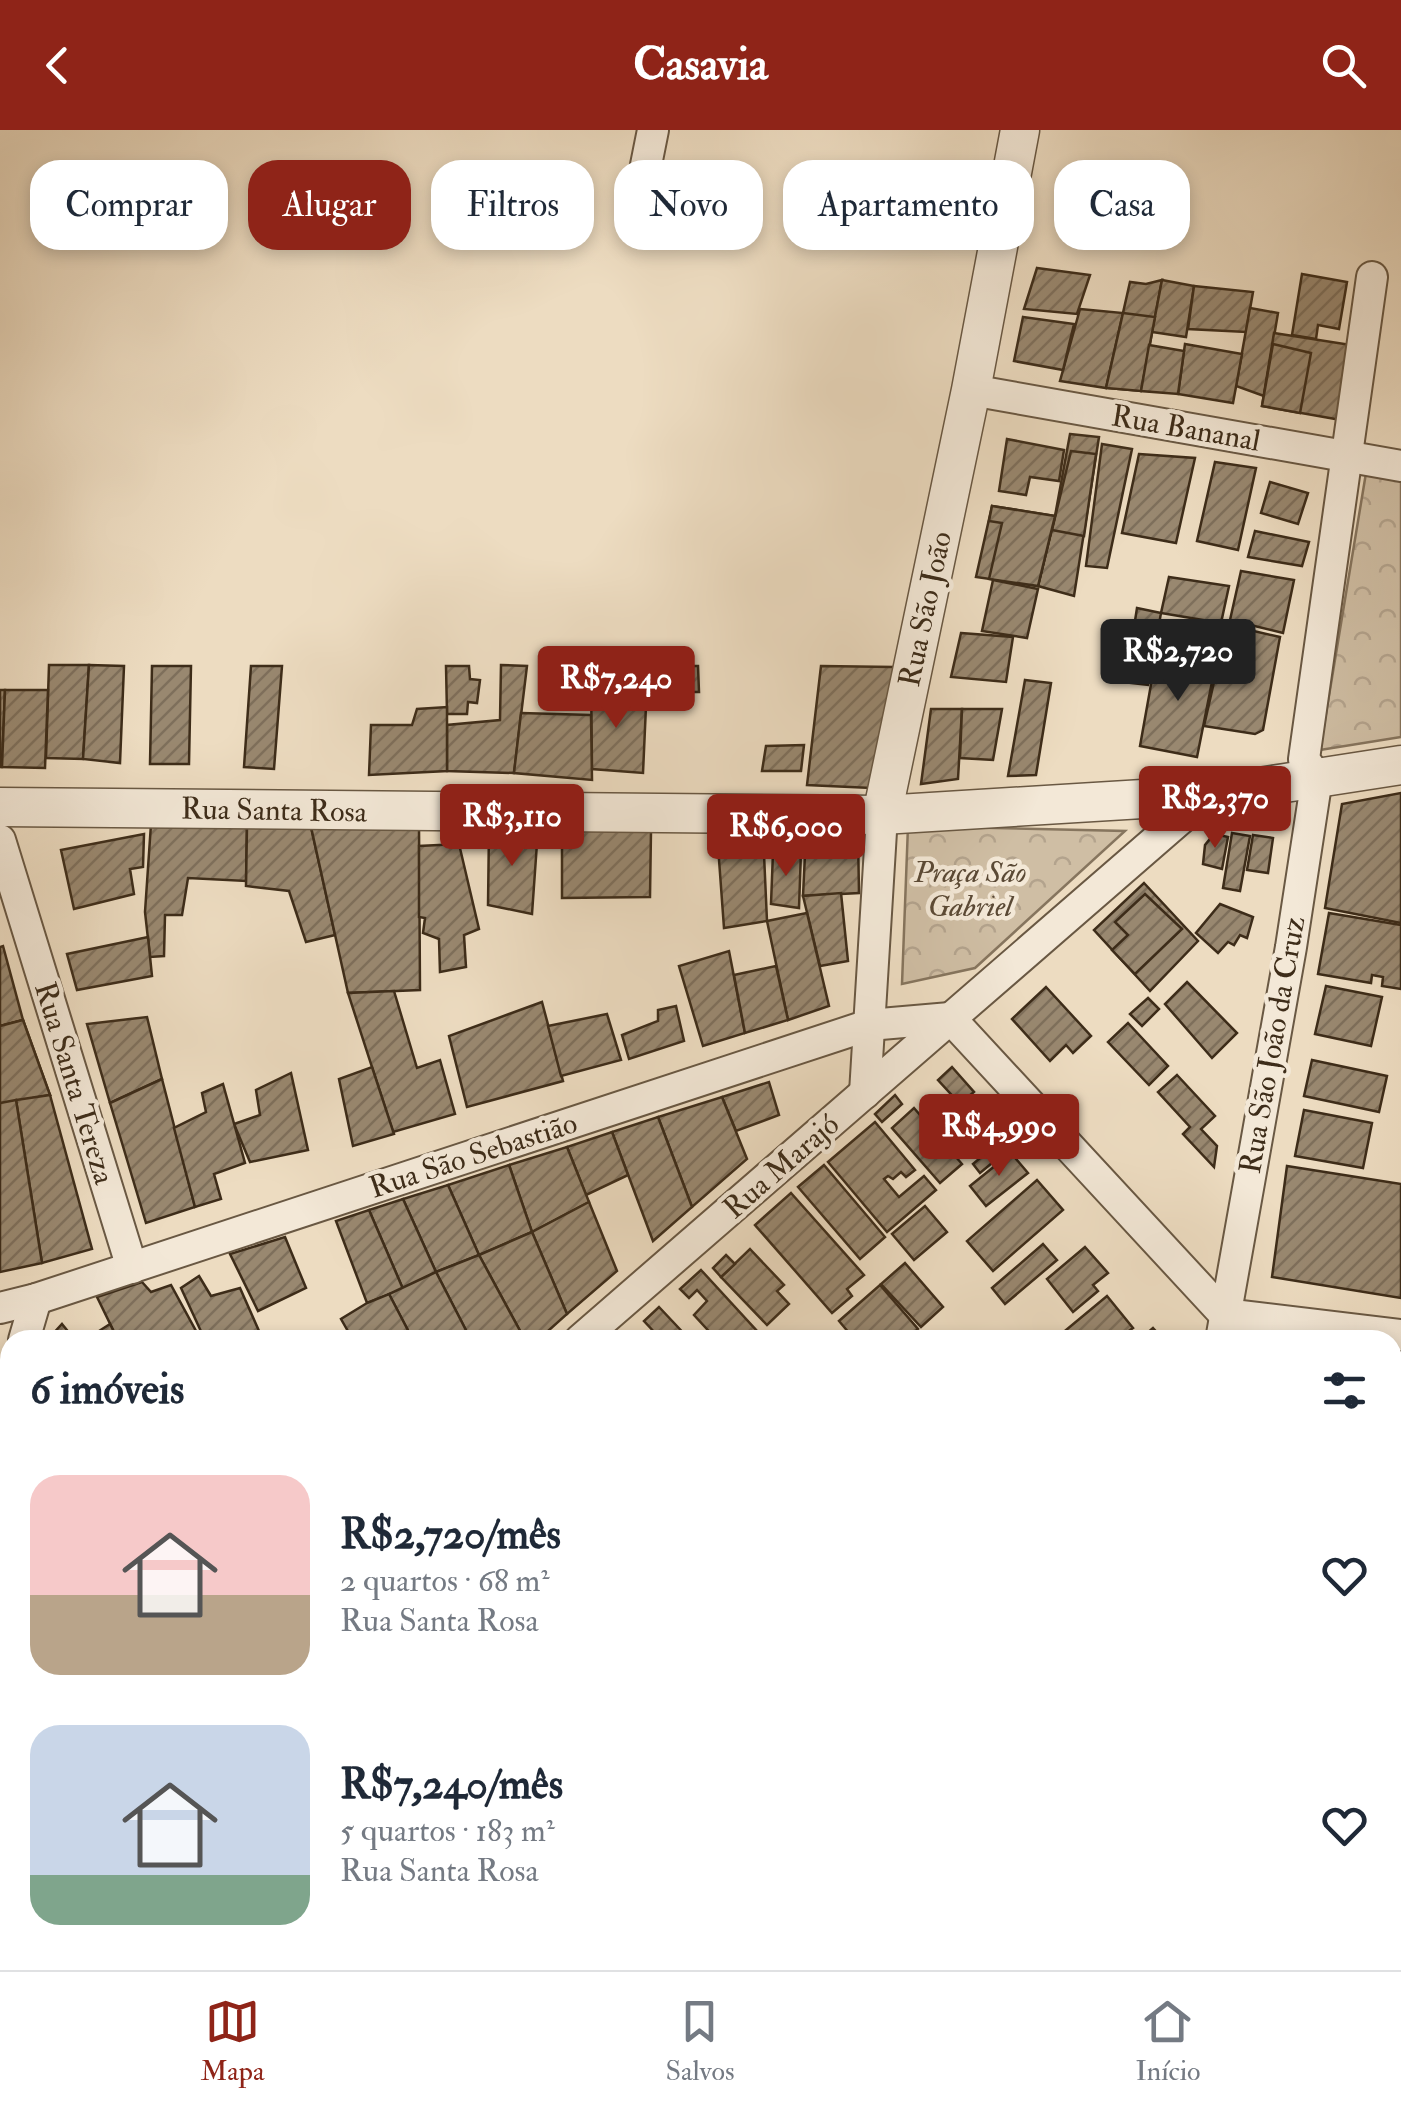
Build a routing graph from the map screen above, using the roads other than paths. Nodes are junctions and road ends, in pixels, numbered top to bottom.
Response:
1 (653, 130) edge
2 (1020, 130) edge
3 (647, 160) edge
4 (1372, 277) dead end
5 (971, 390) junction
6 (1346, 457) junction
7 (1401, 466) edge
8 (1401, 765) edge
9 (1316, 778) junction
10 (1208, 795) junction
11 (0, 807) edge
12 (882, 815) junction
13 (0, 840) edge
14 (950, 1018) junction
15 (869, 1025) junction
16 (865, 1092) junction
17 (132, 1268) junction
18 (36, 1299) junction
19 (0, 1308) edge
20 (27, 1330) edge
21 (591, 1330) edge
22 (1218, 1330) edge
23 (1222, 1330) edge

1 - 3 street
2 - 5 street, Rua São João
4 - 6 street, Rua São João da Cruz
5 - 6 street, Rua Bananal
5 - 12 street, Rua São João
6 - 7 street, Rua Bananal
6 - 9 street, Rua São João da Cruz
8 - 9 street, Rua Santa Rosa
9 - 10 street, Rua Santa Rosa
9 - 23 street, Rua São João da Cruz
10 - 12 street, Rua Santa Rosa
10 - 14 street, Rua Marajó
11 - 12 street, Rua Santa Rosa
12 - 15 street, Rua São João
13 - 17 street, Rua Santa Tereza
14 - 15 street, Rua São Sebastião
14 - 16 street, Rua Marajó
14 - 22 street
15 - 16 street, Rua São João
15 - 17 street, Rua São Sebastião
16 - 21 street, Rua Marajó
17 - 18 street, Rua São Sebastião
18 - 19 street, Rua São Sebastião
18 - 20 street

